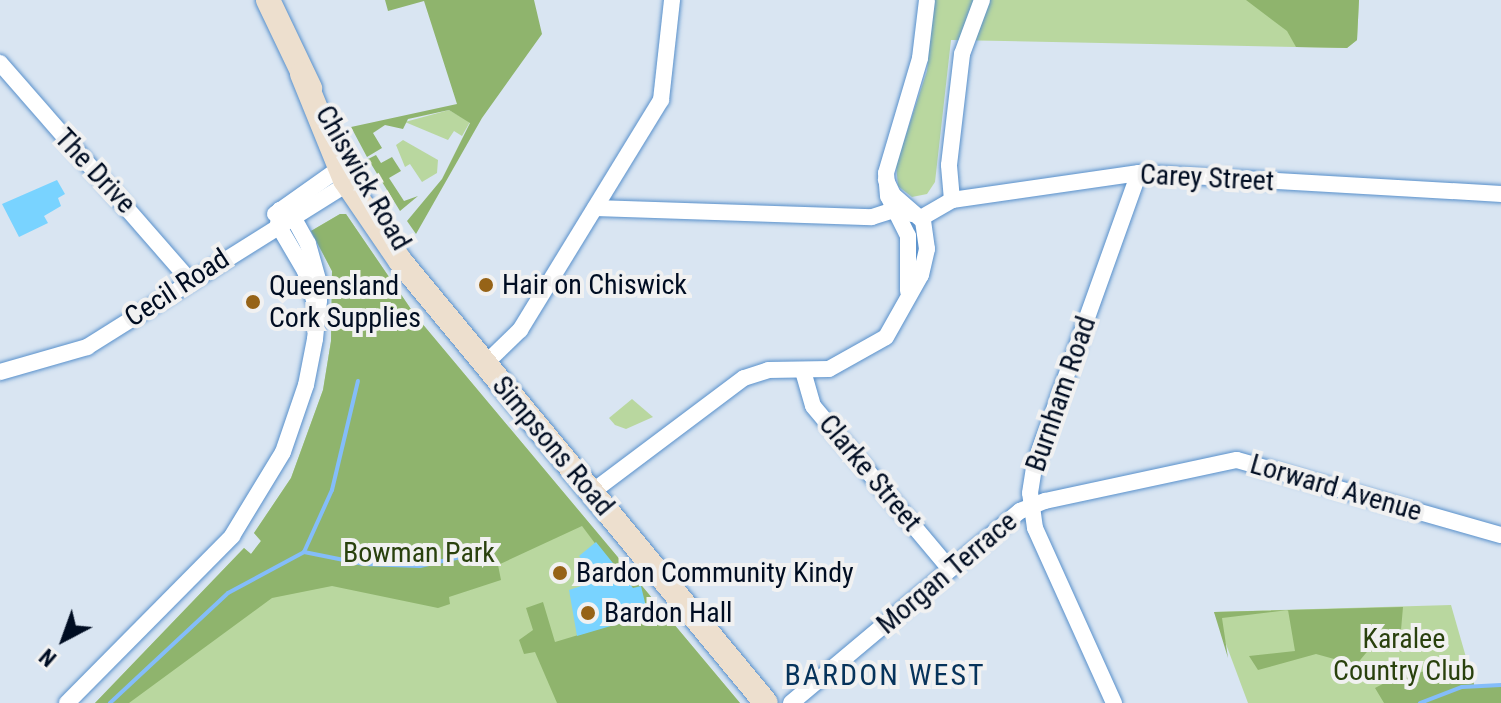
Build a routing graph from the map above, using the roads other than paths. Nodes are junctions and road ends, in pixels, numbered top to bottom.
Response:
1 (268, 0) edge
2 (672, 0) edge
3 (927, 0) edge
4 (982, 0) edge
5 (0, 63) edge
6 (1139, 173) junction
7 (347, 174) junction
8 (886, 180) junction
9 (1501, 194) edge
10 (952, 200) junction
11 (595, 208) junction
12 (896, 209) junction
13 (284, 218) junction
14 (921, 218) junction
15 (186, 276) junction
16 (906, 298) junction
17 (0, 363) edge
18 (485, 364) junction
19 (803, 371) junction
20 (0, 372) edge
21 (592, 492) junction
22 (1030, 506) junction
23 (1501, 535) edge
24 (950, 569) junction
25 (67, 703) edge
26 (766, 703) edge
27 (791, 703) edge
28 (1114, 703) edge

1 - 7 main road, Chiswick Road
2 - 11 street, Simpsons Road
3 - 8 street
4 - 10 street
5 - 15 street, The Drive
6 - 9 street, Carey Street
6 - 10 street, Carey Street
6 - 22 street, Burnham Road
7 - 13 street, Cecil Road
7 - 18 main road, Chiswick Road
8 - 12 street
8 - 14 street
10 - 14 street, Carey Street
11 - 12 street
11 - 18 street, Simpsons Road
12 - 14 street
12 - 16 street
13 - 15 street, Cecil Road
13 - 25 street
14 - 16 street
15 - 17 street, Cecil Road
15 - 20 street, Cecil Road
16 - 19 street
18 - 21 main road, Simpsons Road
19 - 21 street
19 - 24 street, Clarke Street
21 - 26 main road, Simpsons Road
22 - 23 street, Lorward Avenue
22 - 24 street, Morgan Terrace
22 - 28 street, Burnham Road
24 - 27 street, Morgan Terrace

